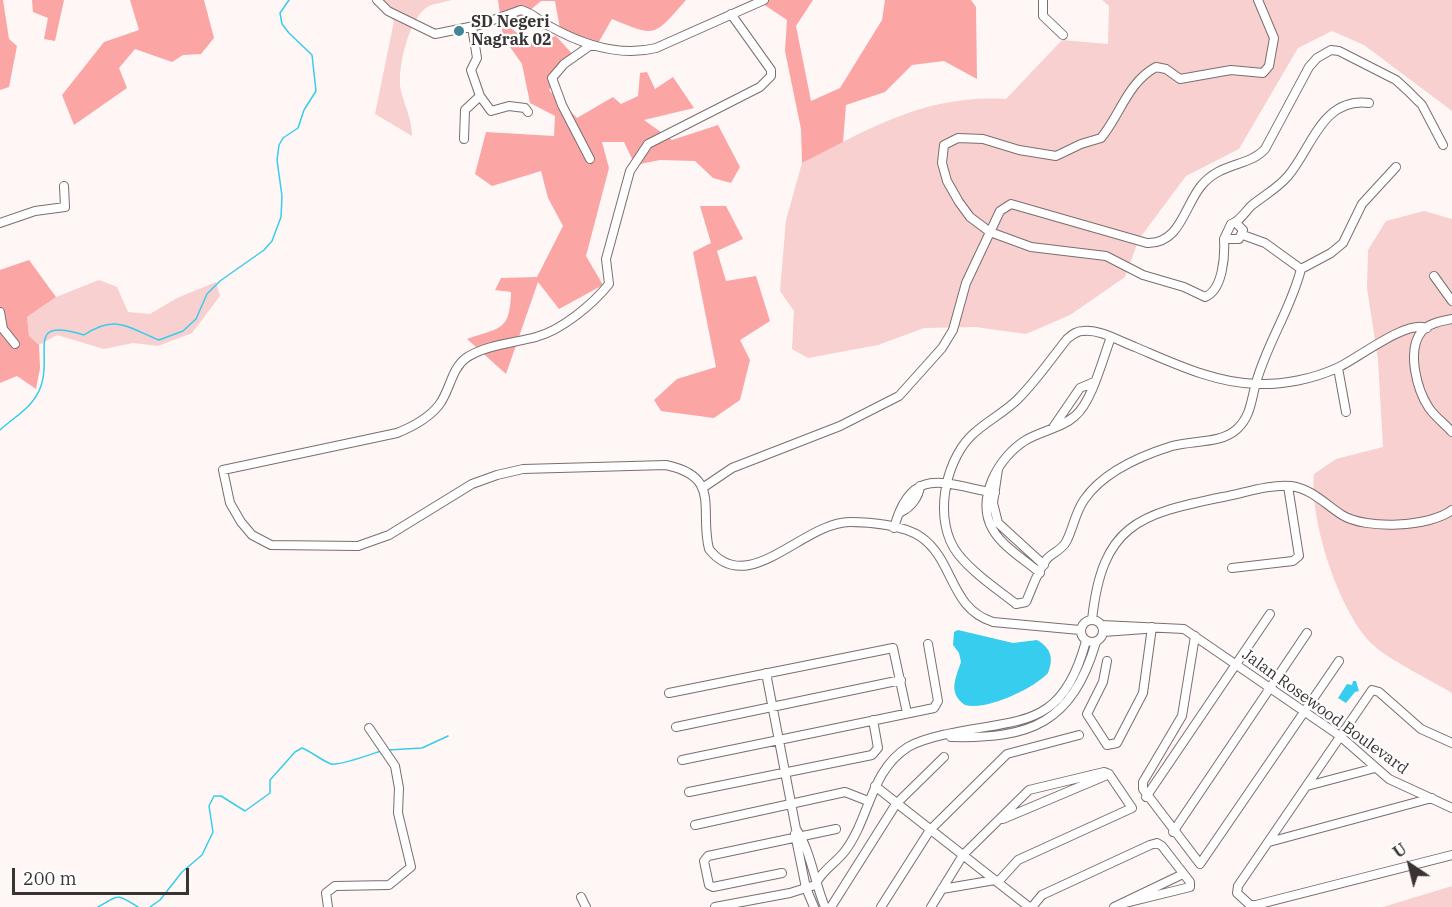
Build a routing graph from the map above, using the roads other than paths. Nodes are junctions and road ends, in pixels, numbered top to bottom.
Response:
1 (377, 0) edge
2 (764, 0) edge
3 (1042, 0) edge
4 (1258, 0) edge
5 (731, 14) junction
6 (472, 27) junction
7 (1063, 35) dead end
8 (591, 45) junction
9 (480, 96) junction
10 (1369, 103) dead end
11 (528, 112) dead end
12 (464, 139) dead end
13 (1443, 145) dead end
14 (590, 159) dead end
15 (1396, 167) dead end
16 (64, 186) dead end
17 (0, 222) edge
18 (1236, 223) junction
19 (990, 232) junction
20 (1243, 235) junction
21 (1224, 239) junction
22 (1301, 269) junction
23 (1434, 276) dead end
24 (1452, 301) edge
25 (0, 312) edge
26 (1452, 319) edge
27 (1427, 328) junction
28 (1110, 338) junction
29 (15, 344) dead end
30 (1338, 368) junction
31 (1094, 382) junction
32 (1256, 384) junction
33 (1346, 412) dead end
34 (1053, 428) junction
35 (1452, 432) edge
36 (948, 484) junction
37 (1288, 486) junction
38 (704, 487) junction
39 (992, 492) junction
40 (1452, 510) edge
41 (894, 528) junction
42 (1232, 568) dead end
43 (1042, 569) junction
44 (1270, 614) dead end
45 (1092, 620) junction
46 (1152, 627) junction
47 (1102, 629) junction
48 (1080, 630) junction
49 (1307, 633) dead end
50 (1195, 636) junction
51 (1086, 641) junction
52 (1096, 642) junction
53 (927, 644) dead end
54 (1107, 661) dead end
55 (1339, 661) dead end
56 (1235, 664) junction
57 (766, 673) junction
58 (901, 680) junction
59 (1270, 688) junction
60 (669, 693) dead end
61 (772, 707) junction
62 (1305, 712) junction
63 (907, 713) junction
64 (873, 720) junction
65 (676, 726) dead end
66 (369, 728) dead end
67 (1078, 735) dead end
68 (1340, 735) junction
69 (937, 736) junction
70 (779, 740) junction
71 (1452, 743) edge
72 (944, 757) dead end
73 (682, 760) dead end
74 (1375, 768) junction
75 (785, 772) junction
76 (1109, 774) junction
77 (875, 786) junction
78 (1307, 786) junction
79 (689, 792) dead end
80 (1146, 797) junction
81 (1432, 798) junction
82 (868, 801) junction
83 (791, 804) junction
84 (896, 804) junction
85 (1452, 808) edge
86 (997, 822) junction
87 (695, 825) dead end
88 (836, 829) dead end
89 (930, 830) junction
90 (1173, 832) junction
91 (797, 834) junction
92 (1269, 842) junction
93 (963, 855) junction
94 (1452, 855) edge
95 (782, 873) dead end
96 (1183, 874) junction
97 (996, 881) junction
98 (815, 885) junction
99 (806, 888) junction
100 (942, 889) junction
101 (1119, 906) edge
102 (328, 907) edge
103 (579, 907) edge
104 (586, 907) edge
105 (715, 907) edge
106 (814, 907) edge
107 (825, 907) edge
108 (831, 907) edge
109 (881, 907) edge
110 (931, 907) edge
111 (1030, 907) edge

1 - 6 street
2 - 5 street
3 - 7 street
4 - 19 street
5 - 8 street
5 - 38 street
6 - 8 street
6 - 9 street
8 - 14 street
9 - 11 street
9 - 12 street
10 - 18 street
13 - 19 street
15 - 22 street
16 - 17 street
18 - 20 street
18 - 21 street
19 - 21 street
19 - 38 street
20 - 21 street
20 - 22 street
22 - 32 street
23 - 24 street
25 - 29 street
26 - 27 street
27 - 30 street
27 - 35 street
28 - 31 street
28 - 32 street
28 - 36 street
30 - 32 street
30 - 33 street
31 - 34 street
31 - 34 street
32 - 43 street
34 - 39 street
36 - 39 street
36 - 41 street
36 - 43 street
37 - 40 street
37 - 42 street
37 - 45 street
38 - 41 street
39 - 43 street
41 - 48 street
44 - 56 street
45 - 47 street
45 - 48 street
46 - 47 street, Jalan Rosewood Boulevard
46 - 50 street, Jalan Rosewood Boulevard
46 - 54 street
47 - 52 street
48 - 51 street
49 - 59 street
50 - 56 street, Jalan Rosewood Boulevard
50 - 80 street
51 - 52 street
51 - 69 street
52 - 69 street
53 - 63 street
55 - 62 street
56 - 59 street, Jalan Rosewood Boulevard
56 - 80 street
57 - 58 street
57 - 60 street
57 - 61 street
58 - 61 street
58 - 63 street
59 - 62 street, Jalan Rosewood Boulevard
59 - 90 street
61 - 65 street
61 - 70 street
62 - 68 street, Jalan Rosewood Boulevard
62 - 90 street
63 - 64 street
64 - 70 street
64 - 75 street
66 - 102 street
67 - 89 street
68 - 71 street
68 - 74 street, Jalan Rosewood Boulevard
68 - 78 street
69 - 77 street
70 - 73 street
70 - 75 street
72 - 84 street
74 - 78 street
74 - 81 street, Jalan Rosewood Boulevard
75 - 79 street
75 - 83 street
76 - 86 street
76 - 86 street
76 - 97 street
77 - 82 street
77 - 84 street
78 - 92 street
80 - 90 street
81 - 85 street, Jalan Rosewood Boulevard
81 - 92 street
82 - 83 street
82 - 98 street
83 - 87 street
83 - 91 street
84 - 89 street
84 - 108 street
86 - 93 street
88 - 91 street
89 - 93 street
89 - 109 street
91 - 95 street
91 - 98 street
91 - 99 street
92 - 94 street
93 - 97 street
93 - 100 street
96 - 101 street
96 - 101 street
96 - 111 street
97 - 100 street
97 - 111 street
98 - 99 street
98 - 107 street
99 - 105 street
99 - 106 street
100 - 110 street
103 - 104 street

